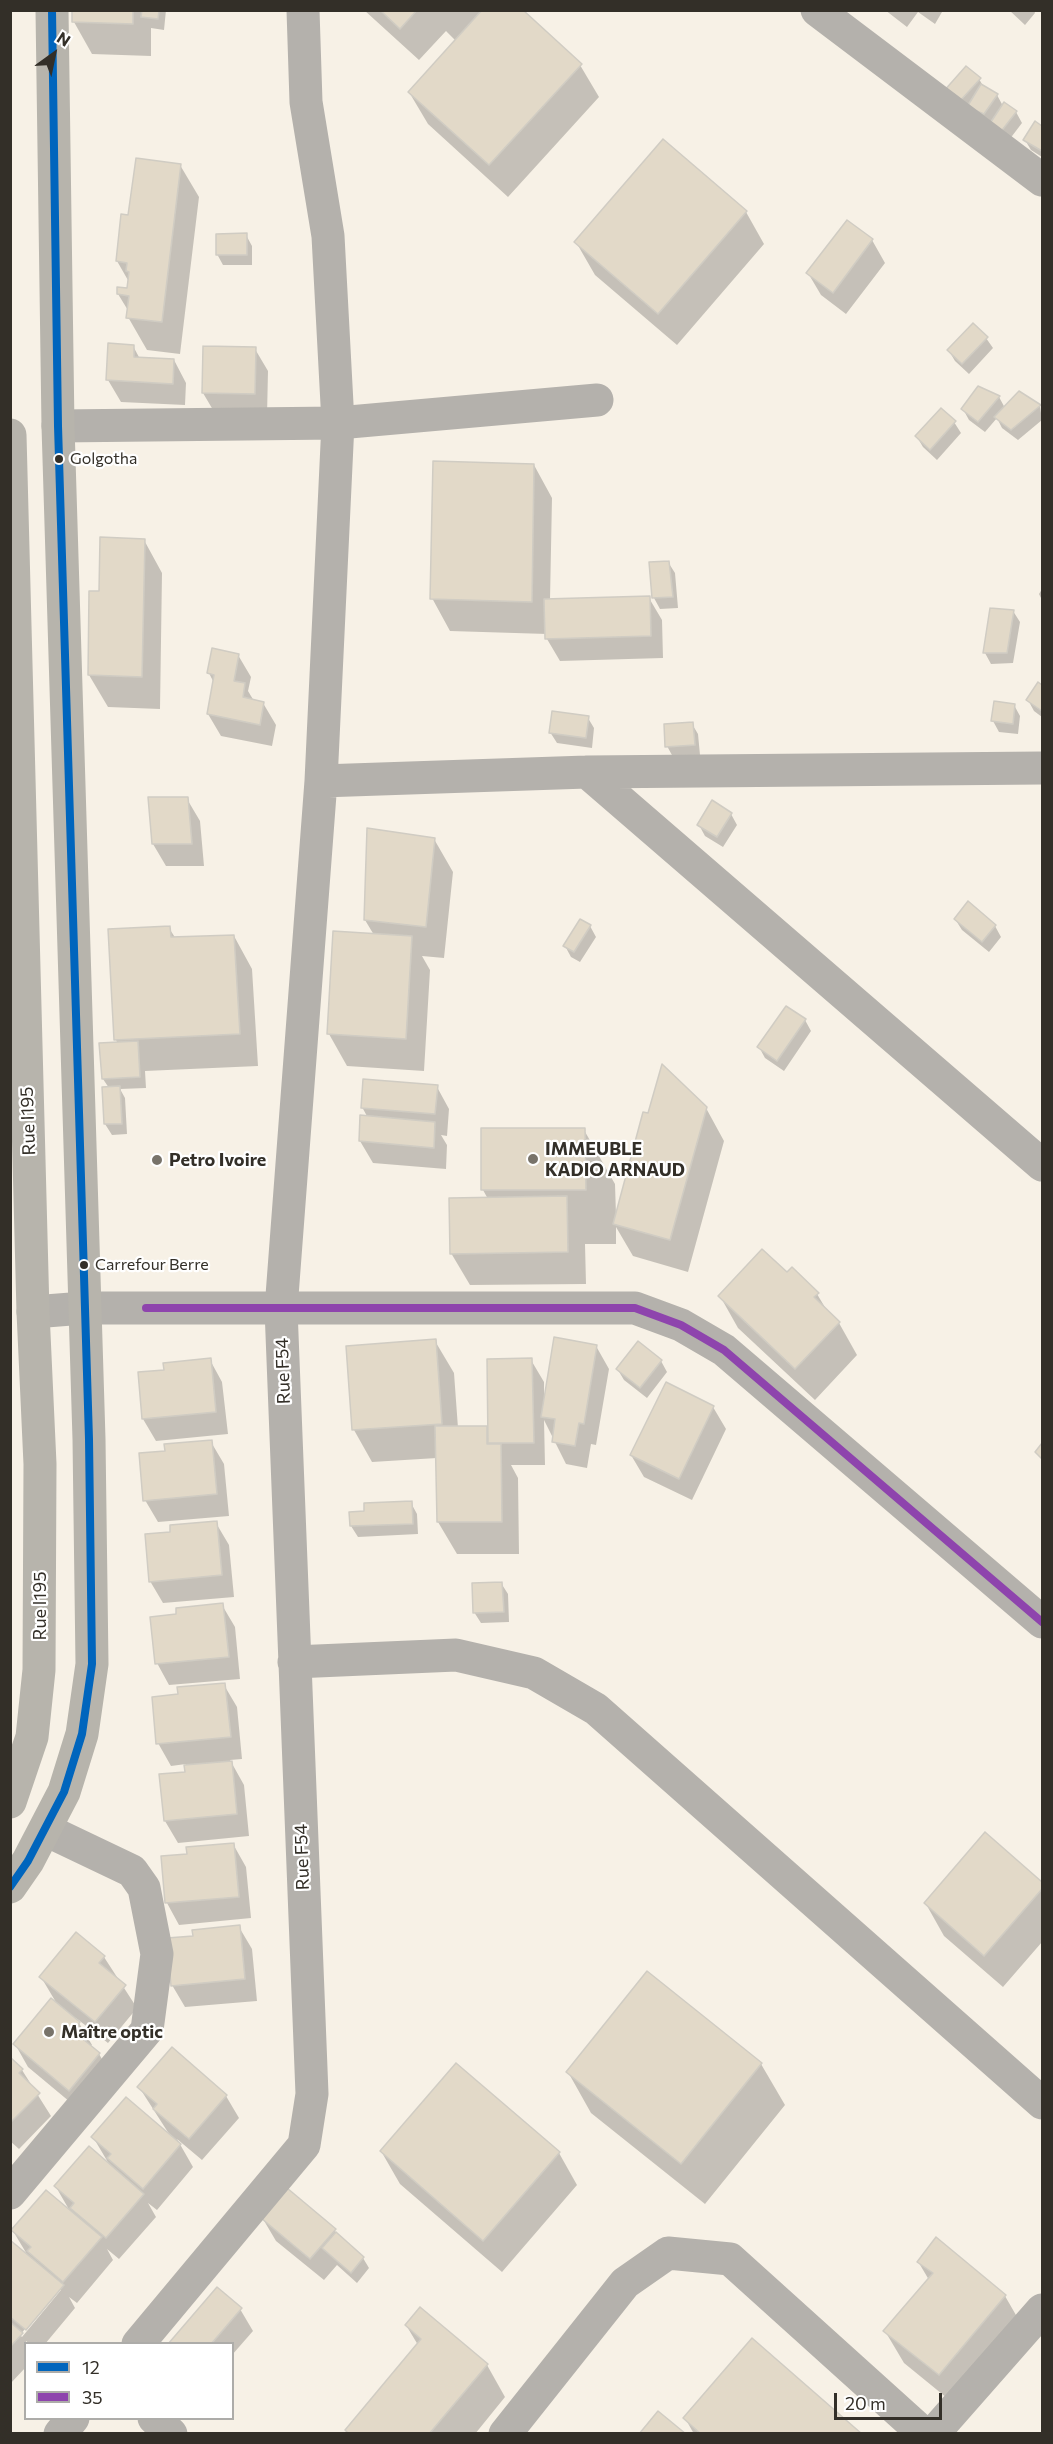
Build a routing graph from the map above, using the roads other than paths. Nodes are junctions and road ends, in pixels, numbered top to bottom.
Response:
1 (52, 10) edge
2 (303, 10) edge
3 (817, 10) edge
4 (1042, 180) edge
5 (597, 400) dead end
6 (338, 423) junction
7 (58, 426) junction
8 (10, 435) edge
9 (1042, 768) edge
10 (587, 772) junction
11 (321, 781) junction
12 (1042, 1165) edge
13 (84, 1308) junction
14 (281, 1309) junction
15 (33, 1312) junction
16 (1042, 1622) edge
17 (294, 1662) junction
18 (10, 1802) edge
19 (46, 1830) junction
20 (10, 1887) edge
21 (1042, 2103) edge
22 (10, 2193) edge
23 (1042, 2310) edge
24 (139, 2342) edge
25 (71, 2420) edge
26 (156, 2420) edge
27 (60, 2433) edge
28 (171, 2433) edge
29 (506, 2433) edge
30 (924, 2433) edge
31 (933, 2433) edge

1 - 7 main road
2 - 6 street, Rue F54
3 - 4 street
5 - 6 street
6 - 7 street
6 - 11 street, Rue F54
7 - 13 main road
8 - 15 main road, Rue I195
9 - 10 street
10 - 11 street
10 - 12 street
11 - 14 street, Rue F54
13 - 14 street
13 - 15 street
13 - 19 main road
14 - 16 street
14 - 17 street, Rue F54
15 - 18 main road, Rue I195
17 - 21 street
17 - 24 street, Rue F54
19 - 20 main road
19 - 22 street
23 - 31 street
25 - 27 street
26 - 28 street
29 - 30 street

